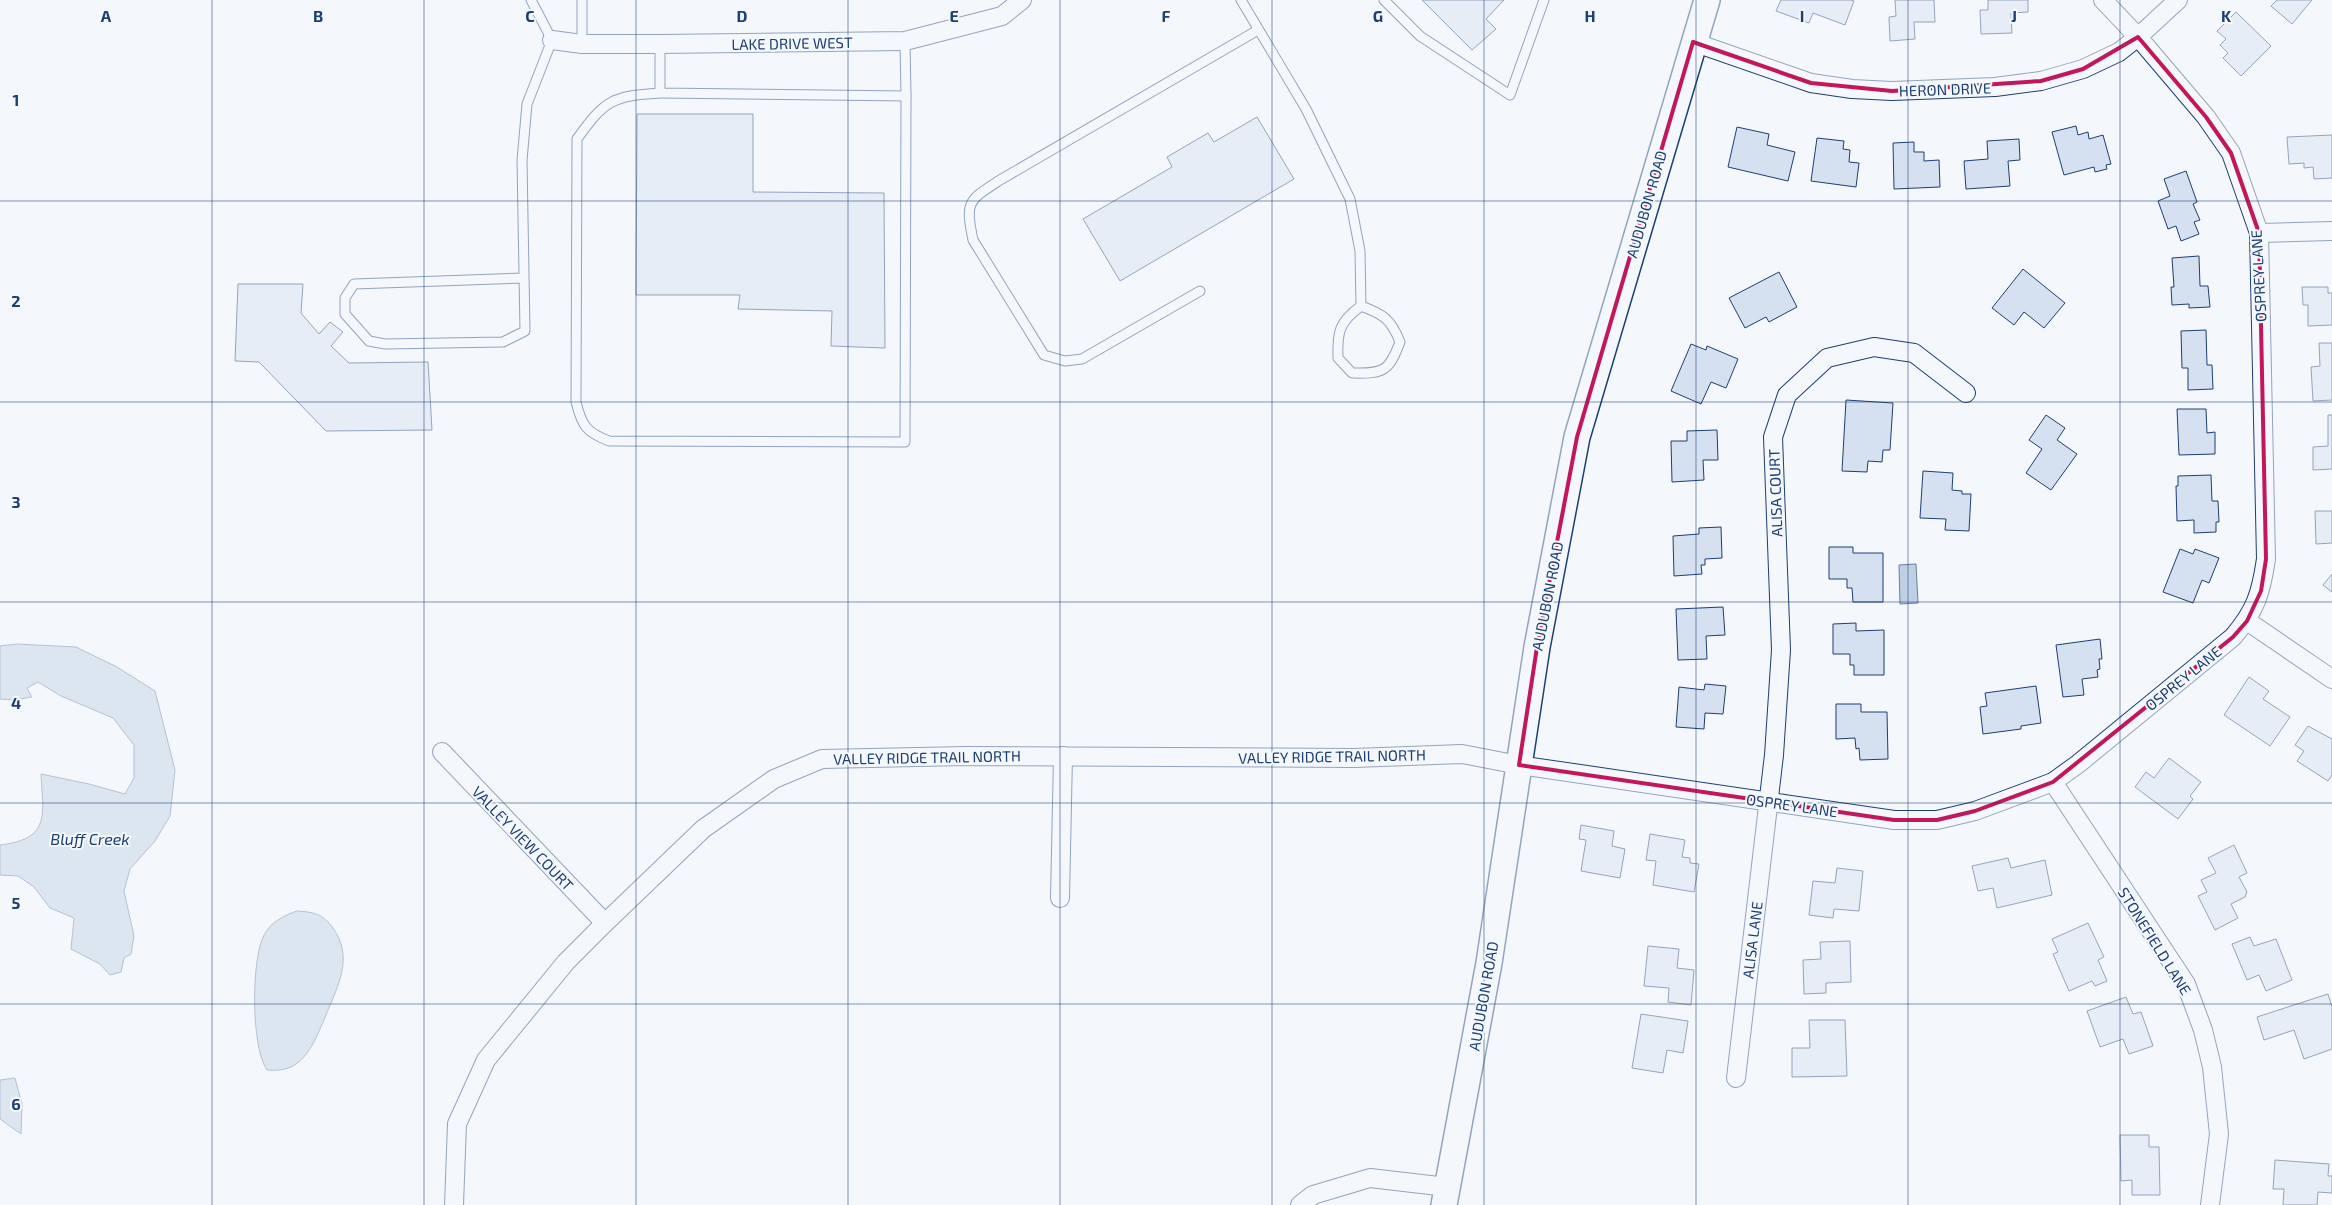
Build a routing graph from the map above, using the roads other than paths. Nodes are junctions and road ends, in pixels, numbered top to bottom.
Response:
1 (531, 0) edge
2 (582, 0) edge
3 (1022, 0) edge
4 (1241, 0) edge
5 (1384, 0) edge
6 (1544, 0) edge
7 (1707, 0) edge
8 (2103, 0) edge
9 (2178, 0) edge
10 (1258, 30) junction
11 (2138, 38) junction
12 (552, 40) junction
13 (905, 41) junction
14 (1693, 42) junction
15 (582, 44) junction
16 (660, 44) junction
17 (660, 93) junction
18 (906, 96) junction
19 (2332, 231) edge
20 (2259, 233) junction
21 (524, 278) junction
22 (1200, 291) dead end
23 (1361, 306) junction
24 (1966, 393) dead end
25 (2247, 621) junction
26 (2332, 679) edge
27 (442, 752) dead end
28 (1063, 756) junction
29 (1519, 764) junction
30 (2053, 782) junction
31 (1768, 802) junction
32 (1060, 898) dead end
33 (605, 923) junction
34 (1736, 1078) dead end
35 (1445, 1196) edge
36 (454, 1205) edge
37 (1300, 1205) edge
38 (2210, 1205) edge

1 - 12 lane
2 - 15 lane
3 - 13 street, LAKE DRIVE WEST
4 - 10 lane
5 - 6 lane
7 - 14 street, AUDUBON ROAD
8 - 11 street, OSPREY LANE
9 - 11 street, HERON DRIVE
10 - 22 lane
10 - 23 lane
11 - 14 street, HERON DRIVE
11 - 20 street, OSPREY LANE
12 - 15 street, LAKE DRIVE WEST
12 - 21 lane
13 - 16 street, LAKE DRIVE WEST
13 - 18 lane
14 - 29 street, AUDUBON ROAD
15 - 16 street, LAKE DRIVE WEST
16 - 17 lane
17 - 18 lane
17 - 18 lane
19 - 20 street
20 - 25 street, OSPREY LANE
21 - 21 lane
23 - 23 lane
24 - 31 street, ALISA COURT
25 - 26 street
25 - 30 street, OSPREY LANE
27 - 33 street, VALLEY VIEW COURT
28 - 29 street, VALLEY RIDGE TRAIL NORTH
28 - 32 street
28 - 33 street, VALLEY RIDGE TRAIL NORTH
29 - 31 street, OSPREY LANE
29 - 35 street, AUDUBON ROAD
30 - 31 street, OSPREY LANE
30 - 38 street, STONEFIELD LANE
31 - 34 street, ALISA LANE
33 - 36 street, VALLEY RIDGE TRAIL NORTH
35 - 37 street

